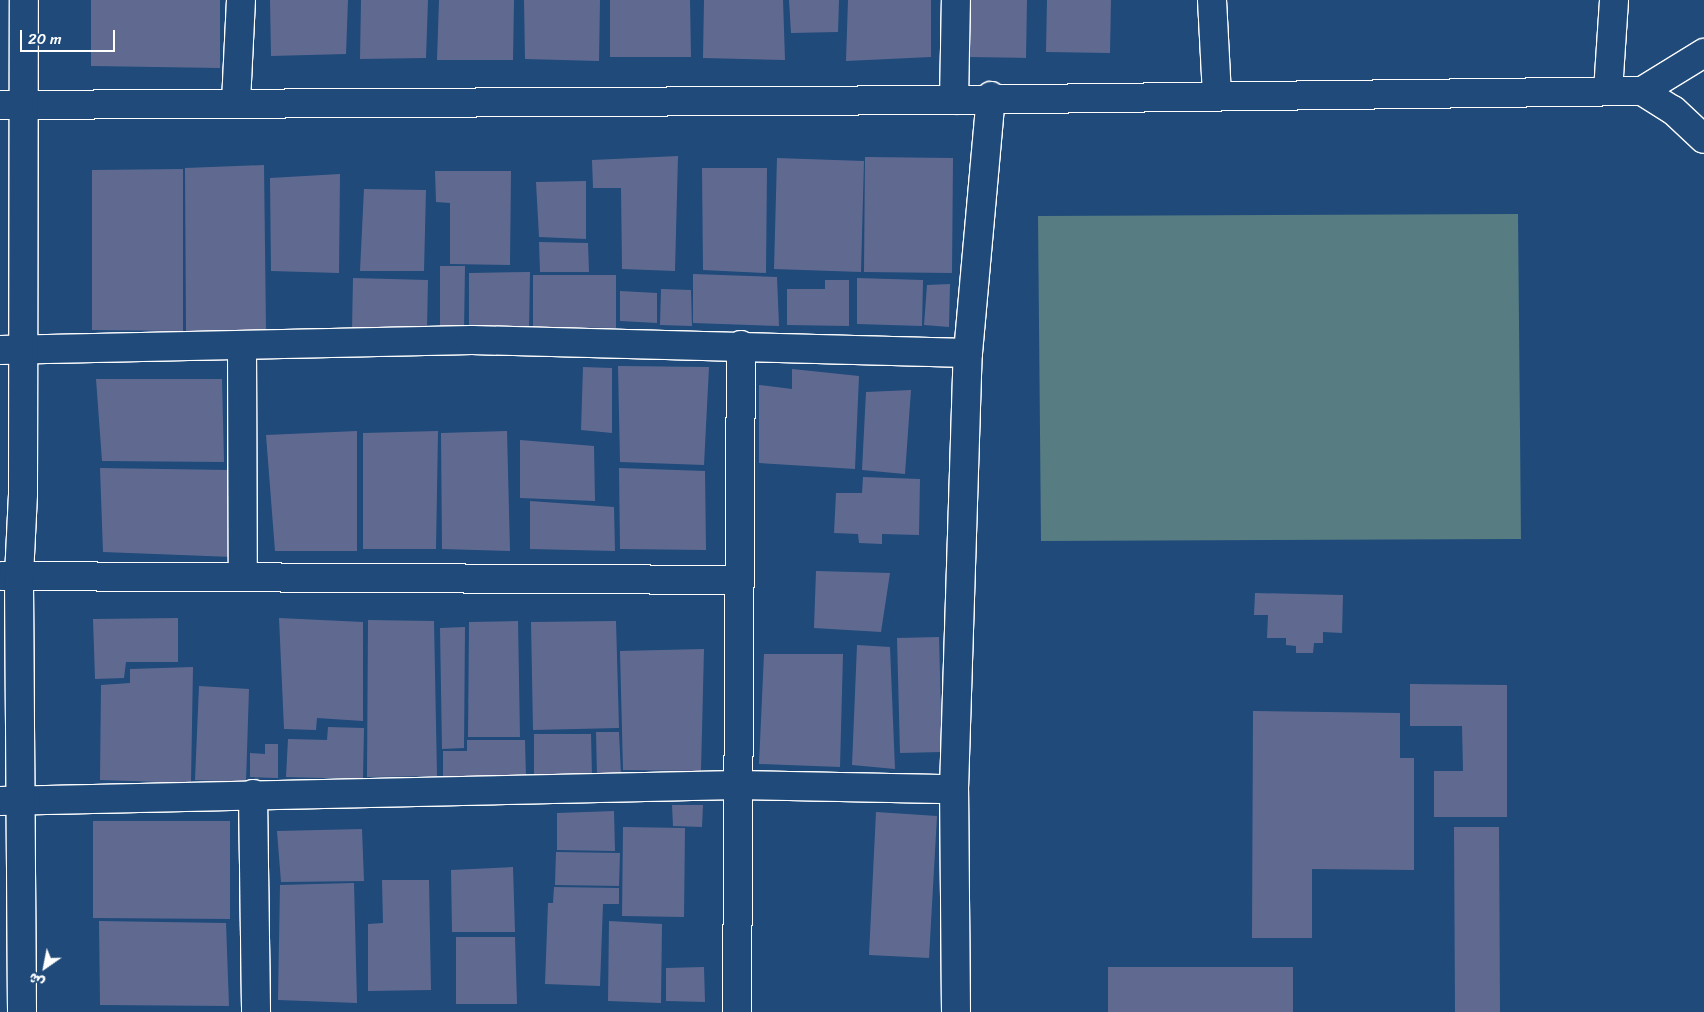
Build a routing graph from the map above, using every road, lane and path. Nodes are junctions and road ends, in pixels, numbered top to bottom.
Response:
1 (24, 0) edge
2 (240, 0) edge
3 (956, 0) edge
4 (1212, 0) edge
5 (1614, 0) edge
6 (1704, 54) edge
7 (1608, 91) junction
8 (1642, 91) junction
9 (1217, 94) junction
10 (991, 96) junction
11 (954, 100) junction
12 (236, 102) junction
13 (12, 104) edge
14 (1704, 139) edge
15 (242, 345) junction
16 (741, 345) junction
17 (12, 350) edge
18 (968, 353) junction
19 (9, 576) edge
20 (243, 577) junction
21 (740, 580) junction
22 (738, 785) junction
23 (954, 789) junction
24 (253, 794) junction
25 (12, 800) edge
26 (22, 1012) edge
27 (256, 1012) edge
28 (737, 1012) edge
29 (956, 1012) edge

1 - 13 street
2 - 12 street
3 - 11 street
4 - 9 street
5 - 7 street
6 - 8 street
7 - 8 street
7 - 9 street
8 - 14 street
9 - 10 street
10 - 11 street
10 - 18 street
11 - 12 street
12 - 13 street
13 - 17 street
15 - 16 street
15 - 17 street
15 - 20 street
16 - 18 street
16 - 21 street
17 - 19 street
18 - 23 street
19 - 20 street
19 - 25 street
20 - 21 street
21 - 22 street
22 - 23 street
22 - 24 street
22 - 28 street
23 - 29 street
24 - 25 street
24 - 27 street
25 - 26 street

